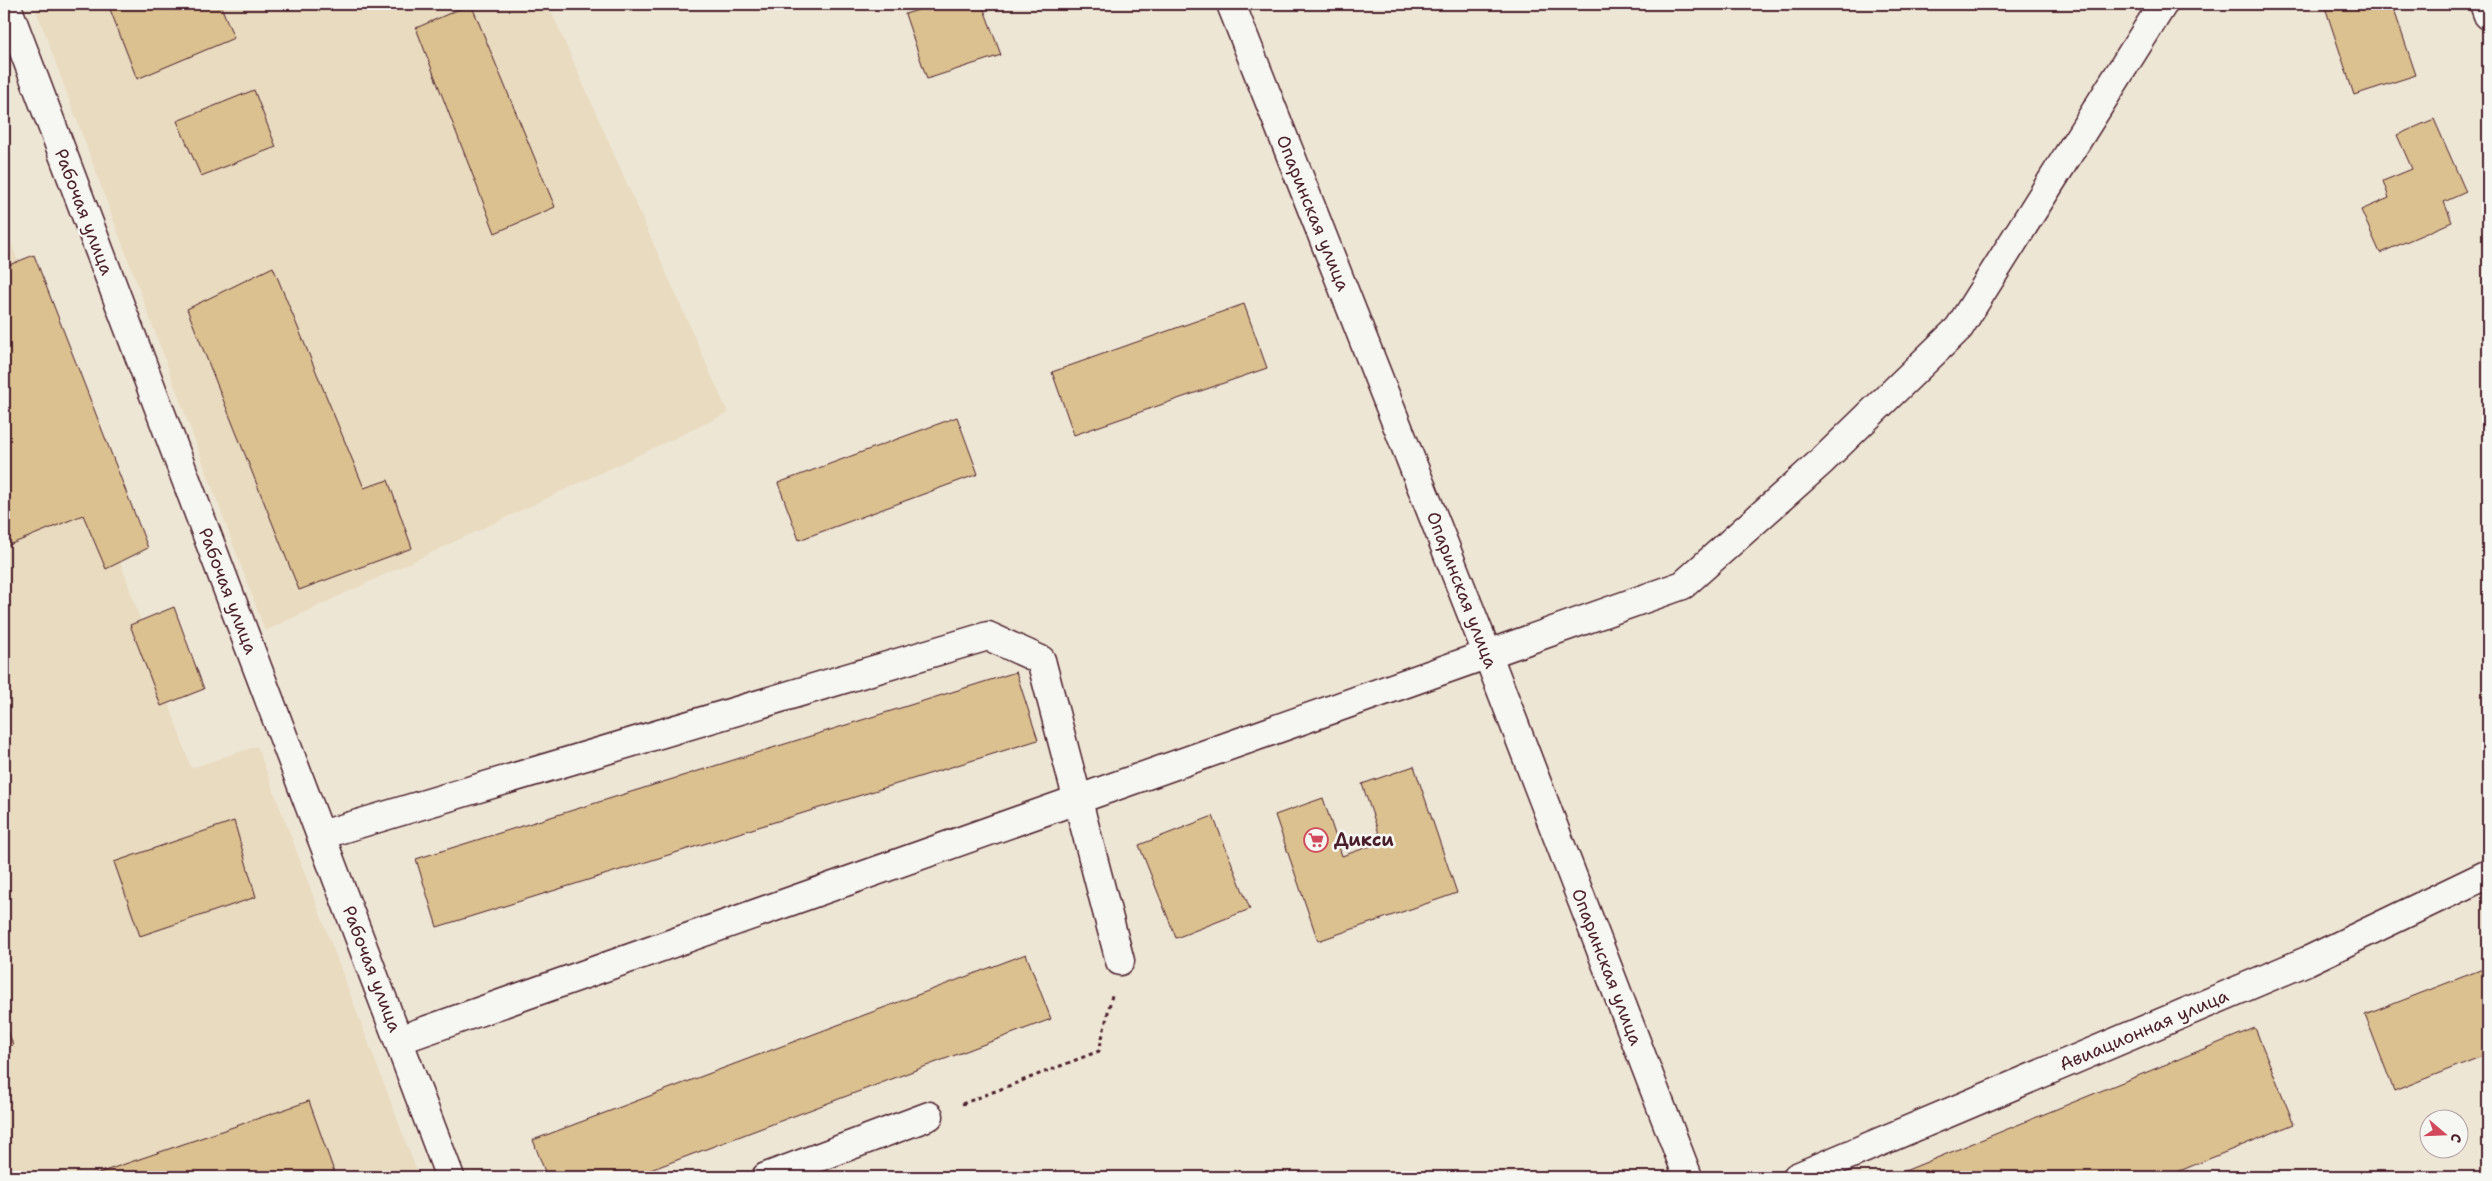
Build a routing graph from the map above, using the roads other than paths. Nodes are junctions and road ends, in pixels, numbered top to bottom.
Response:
1 (6, 4) edge
2 (1231, 4) edge
3 (2163, 4) edge
4 (2484, 4) edge
5 (2488, 15) edge
6 (1487, 653) junction
7 (1077, 800) junction
8 (320, 835) junction
9 (2488, 874) edge
10 (1120, 960) road end
11 (399, 1040) junction
12 (929, 1116) road end
13 (450, 1177) edge
14 (766, 1177) edge
15 (1688, 1177) edge
16 (1797, 1177) edge

1 - 8 street, Рабочая улица
2 - 6 street, Опаринская улица
3 - 6 street
4 - 5 street
6 - 7 street
6 - 15 street, Опаринская улица
7 - 8 street
7 - 10 street
7 - 11 street
8 - 11 street, Рабочая улица
9 - 16 street, Авиационная улица
11 - 13 street, Рабочая улица
12 - 14 street

